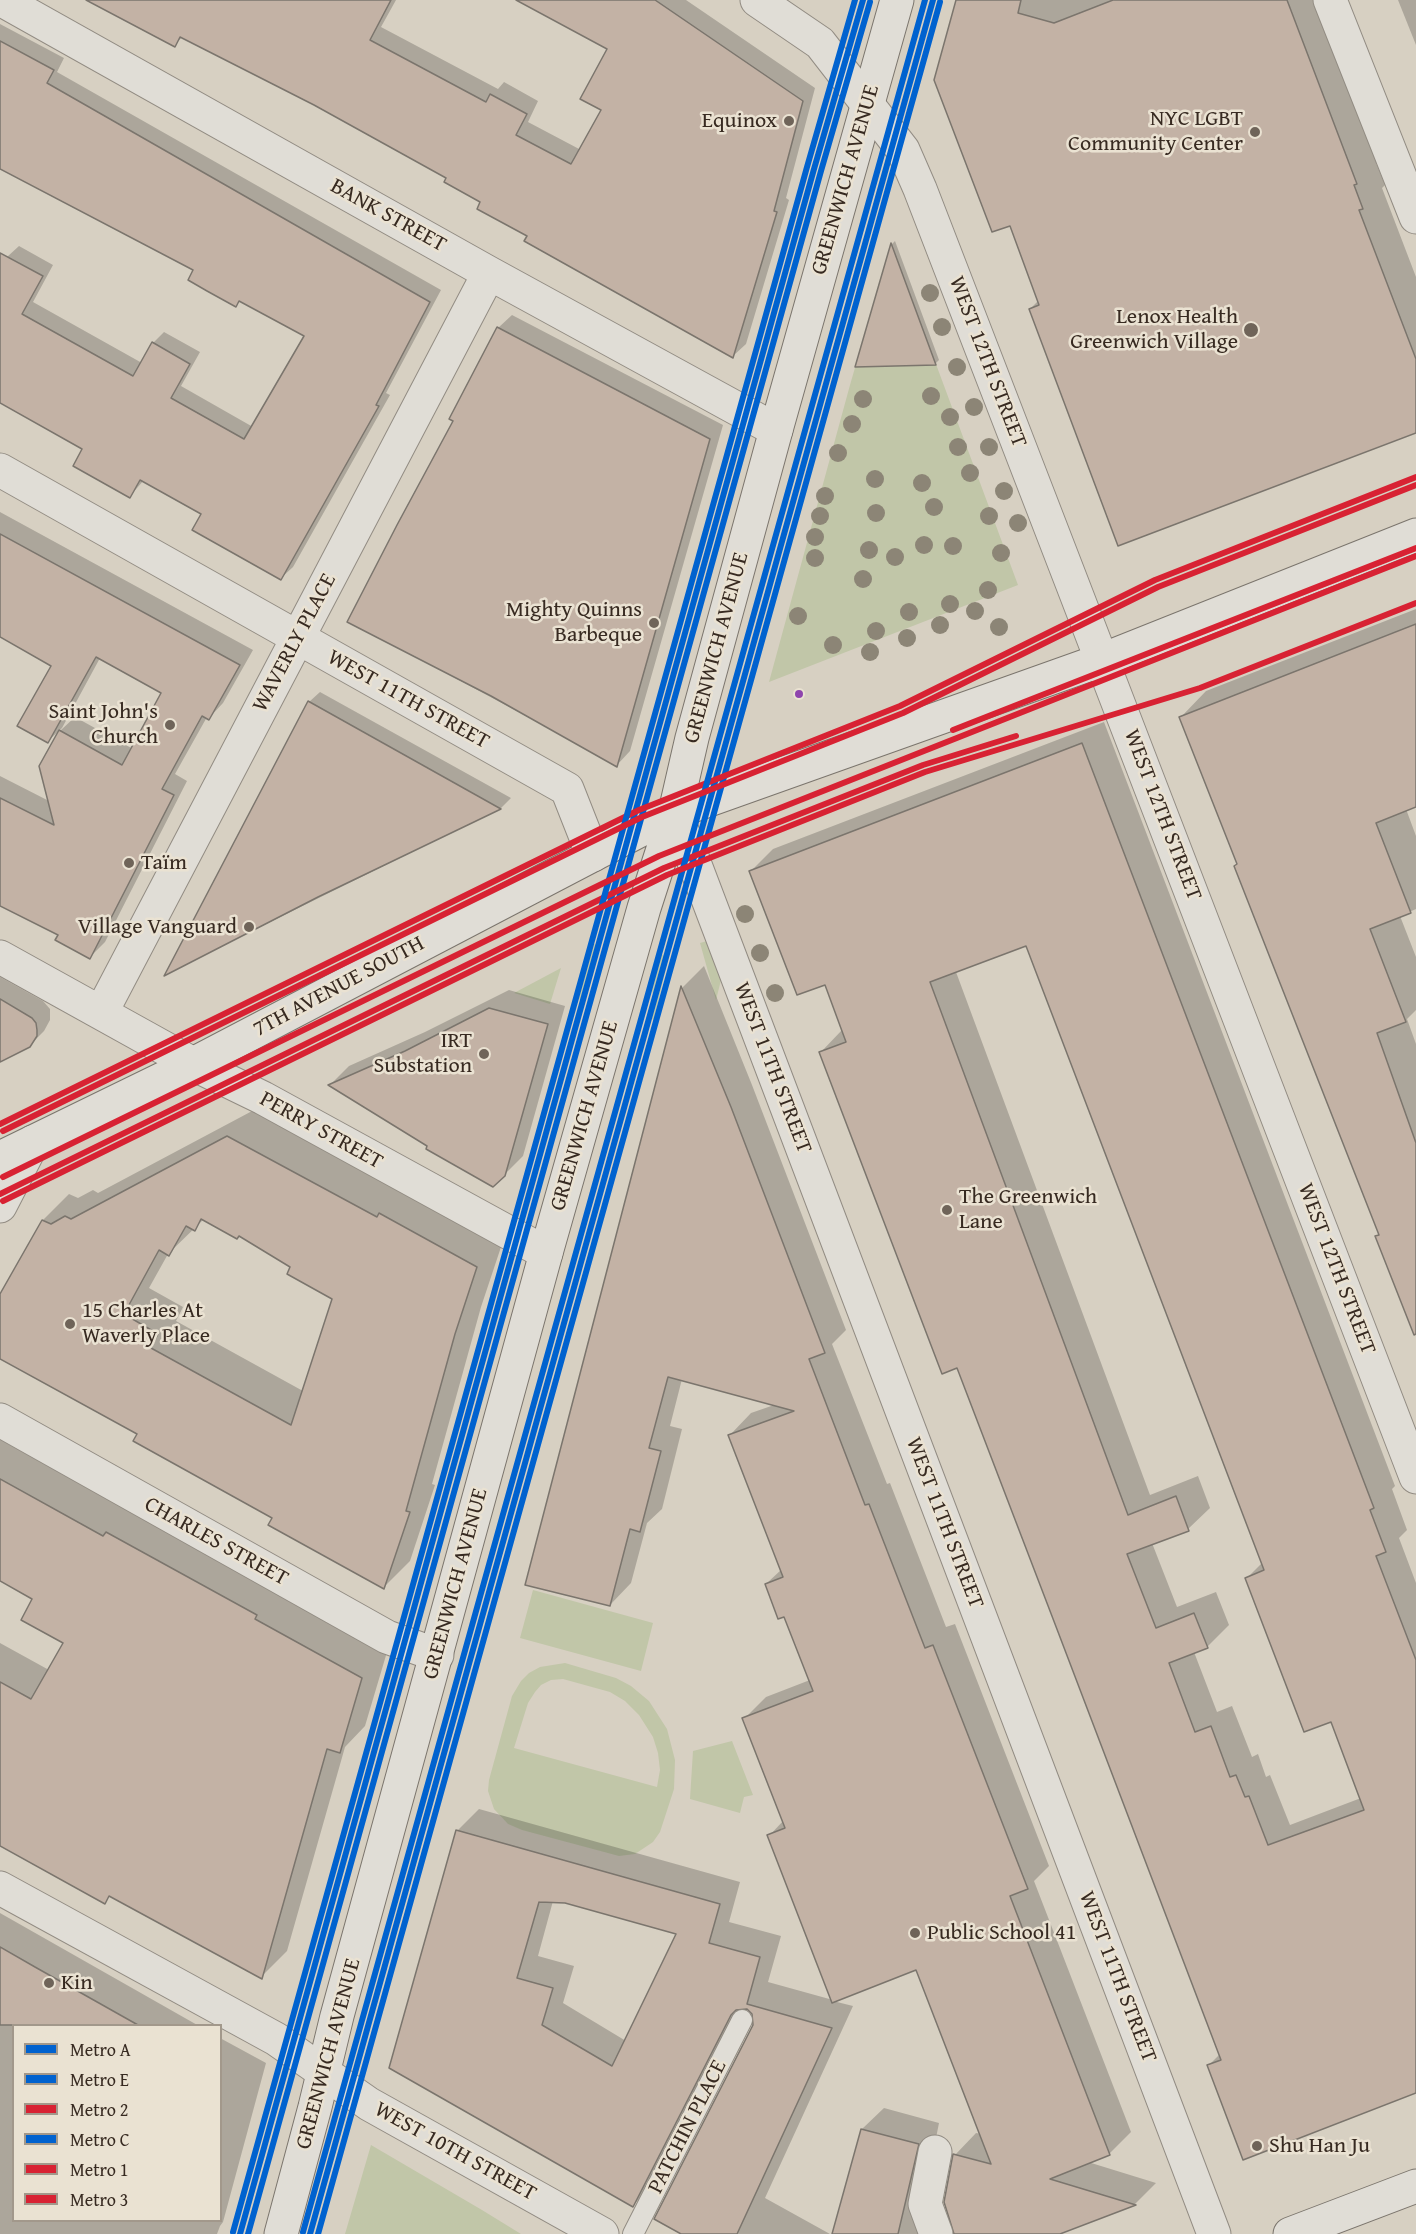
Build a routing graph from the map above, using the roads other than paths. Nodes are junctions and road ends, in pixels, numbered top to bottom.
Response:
1 (2, 0) edge
2 (757, 0) edge
3 (897, 0) edge
4 (1330, 0) edge
5 (868, 104) junction
6 (1416, 217) edge
7 (489, 273) junction
8 (776, 430) junction
9 (0, 470) edge
10 (1416, 535) edge
11 (298, 638) junction
12 (1102, 660) junction
13 (675, 812) junction
14 (592, 855) junction
15 (0, 957) edge
16 (101, 1012) junction
17 (193, 1064) junction
18 (33, 1142) junction
19 (0, 1158) edge
20 (0, 1206) edge
21 (546, 1253) junction
22 (0, 1420) edge
23 (1416, 1477) edge
24 (436, 1655) junction
25 (0, 1888) edge
26 (742, 2020) dead end
27 (324, 2073) junction
28 (935, 2152) dead end
29 (1416, 2186) edge
30 (281, 2234) edge
31 (602, 2234) edge
32 (633, 2234) edge
33 (936, 2234) edge
34 (1214, 2234) edge
35 (1290, 2234) edge

1 - 7 street, BANK STREET
2 - 5 street, WEST 12TH STREET
3 - 5 street, GREENWICH AVENUE
4 - 6 street
5 - 8 street, GREENWICH AVENUE
5 - 12 street, WEST 12TH STREET
7 - 8 street, BANK STREET
7 - 11 street, WAVERLY PLACE
8 - 13 street, GREENWICH AVENUE
9 - 11 street, WEST 11TH STREET
10 - 12 street, 7TH AVENUE SOUTH
11 - 14 street, WEST 11TH STREET
11 - 16 street, WAVERLY PLACE
12 - 13 street, 7TH AVENUE SOUTH
12 - 23 street, WEST 12TH STREET
13 - 14 street, 7TH AVENUE SOUTH
13 - 21 street, GREENWICH AVENUE
13 - 34 street, WEST 11TH STREET
14 - 17 street, 7TH AVENUE SOUTH
15 - 16 street, PERRY STREET
16 - 17 street, PERRY STREET
17 - 18 street, 7TH AVENUE SOUTH
17 - 21 street, PERRY STREET
18 - 19 street, 7TH AVENUE SOUTH
18 - 20 street
21 - 24 street, GREENWICH AVENUE
22 - 24 street, CHARLES STREET
24 - 27 street, GREENWICH AVENUE
25 - 27 street, WEST 10TH STREET
26 - 32 lane, PATCHIN PLACE
27 - 30 street, GREENWICH AVENUE
27 - 31 street, WEST 10TH STREET
28 - 33 street
29 - 35 street

